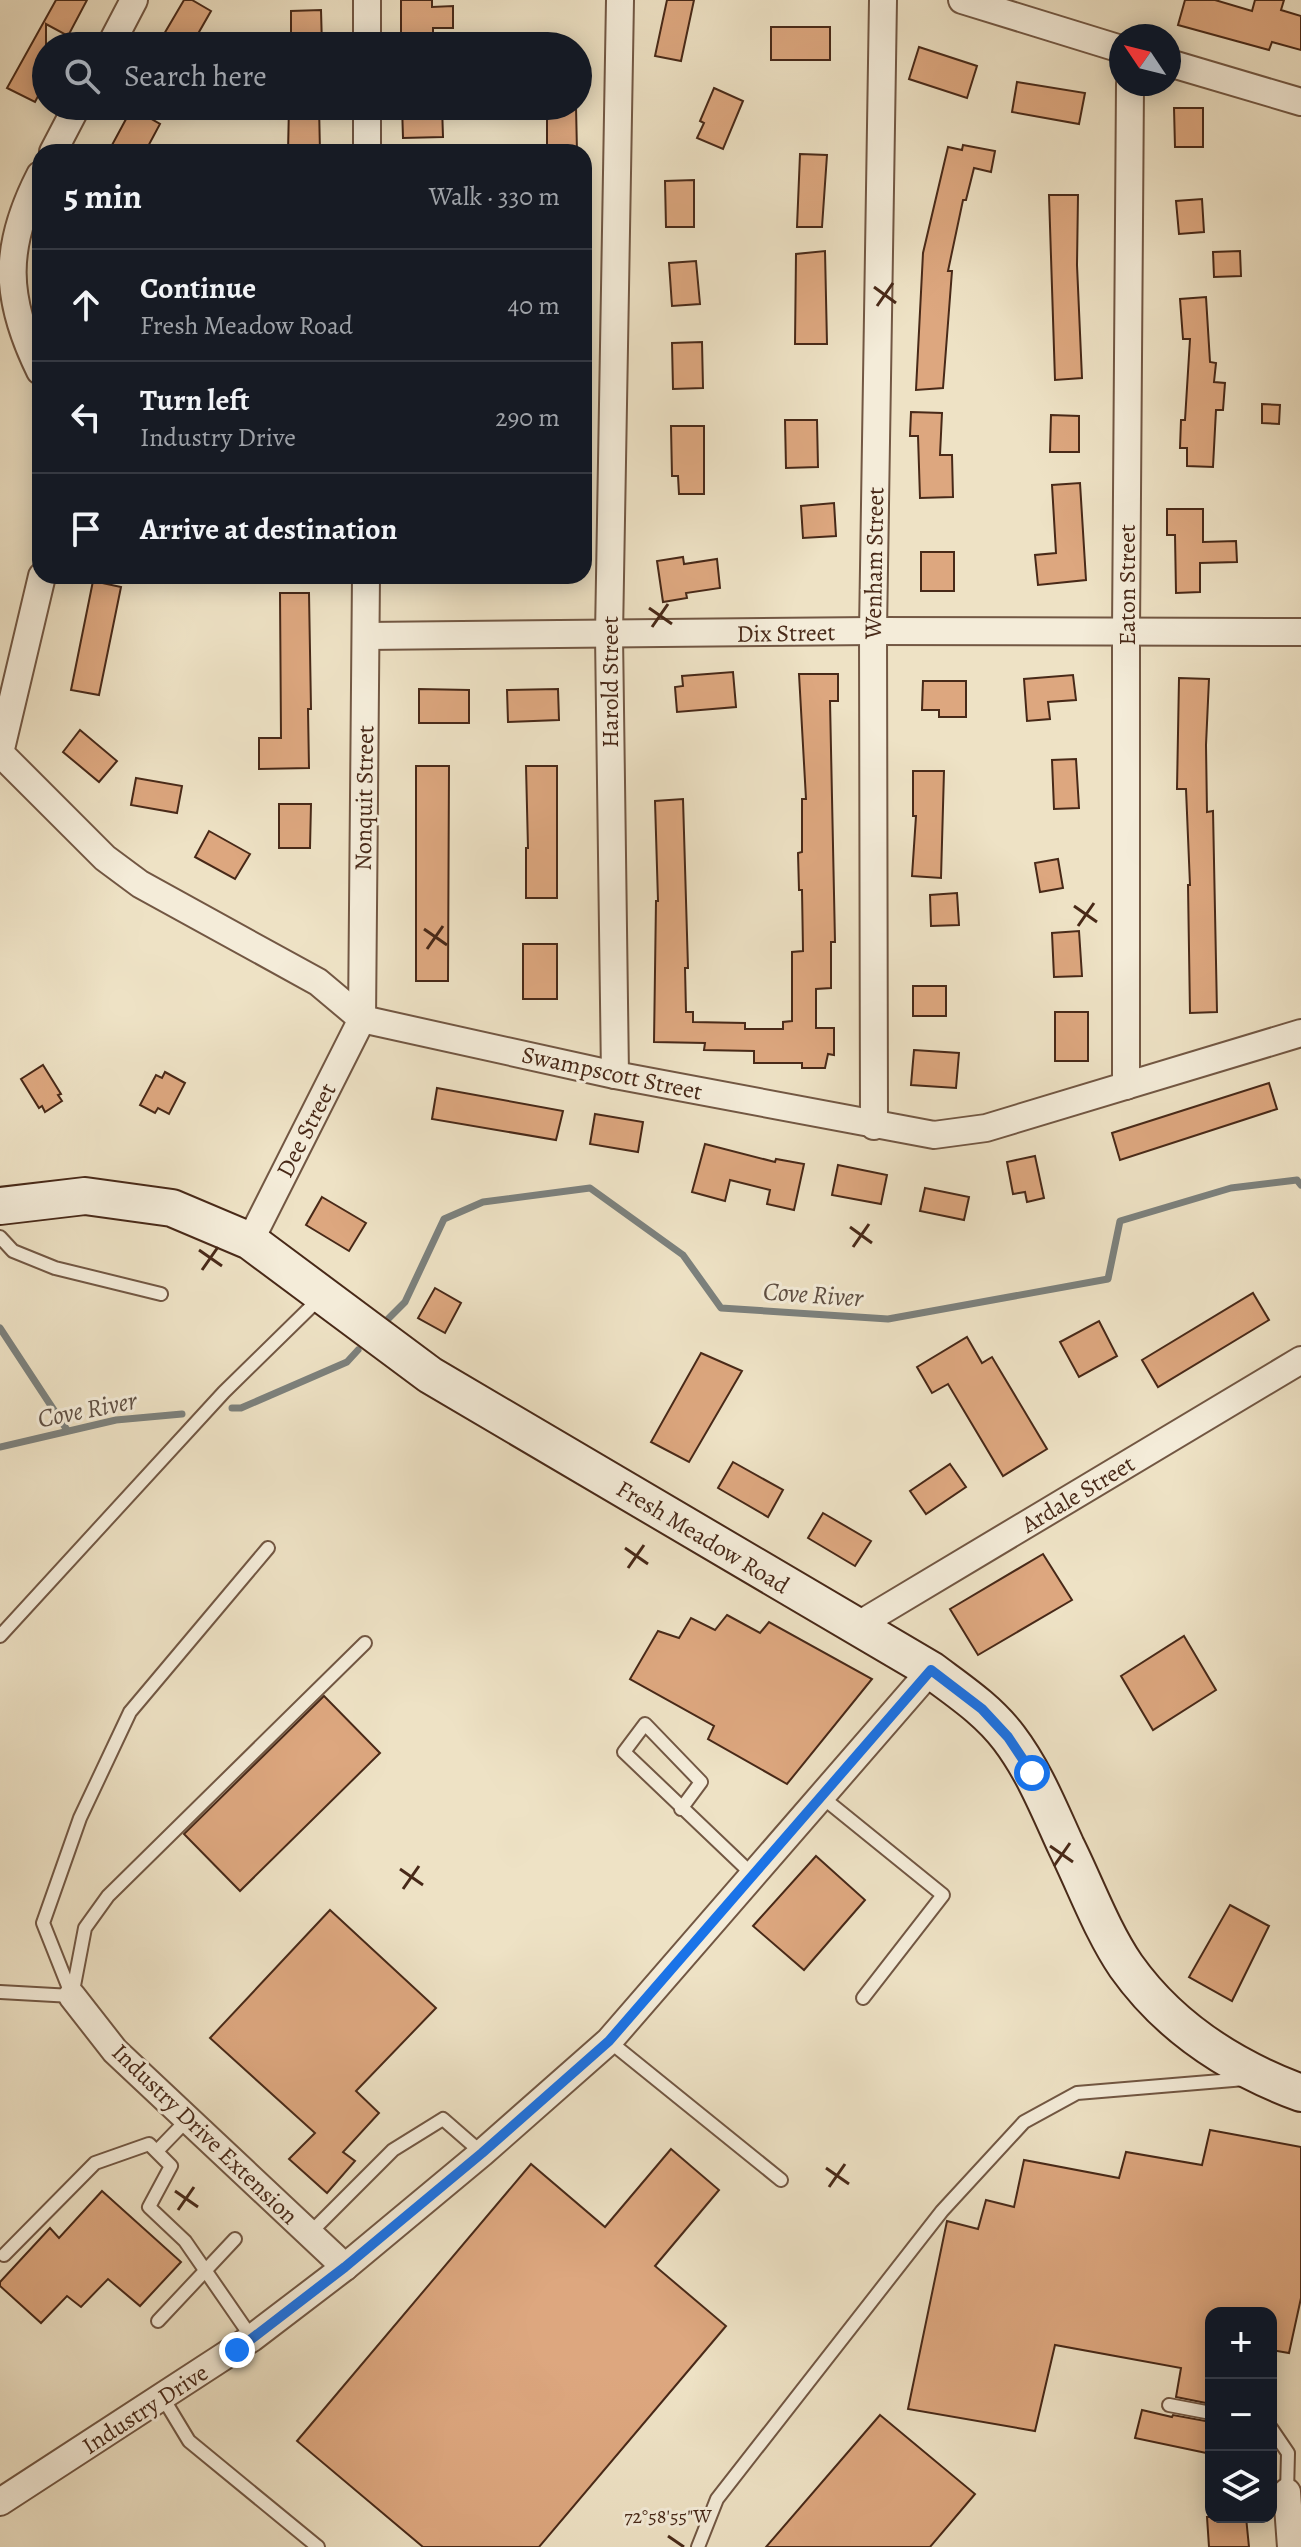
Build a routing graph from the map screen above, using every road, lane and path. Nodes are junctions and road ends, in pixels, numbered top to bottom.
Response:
1 (134, 0) edge
2 (367, 0) edge
3 (620, 0) edge
4 (883, 0) edge
5 (962, 0) edge
6 (117, 32) edge
7 (367, 32) edge
8 (1109, 45) edge
9 (1181, 67) edge
10 (1130, 96) edge
11 (1301, 102) edge
12 (70, 120) edge
13 (367, 120) edge
14 (57, 144) edge
15 (367, 144) edge
16 (32, 192) edge
17 (32, 352) edge
18 (40, 584) edge
19 (366, 584) edge
20 (873, 631) junction
21 (1301, 632) edge
22 (1126, 633) junction
23 (609, 635) junction
24 (366, 636) junction
25 (0, 753) edge
26 (362, 1019) junction
27 (1301, 1033) edge
28 (615, 1075) junction
29 (1126, 1086) junction
30 (874, 1126) junction
31 (0, 1206) edge
32 (0, 1237) edge
33 (250, 1241) junction
34 (161, 1294) dead end
35 (324, 1294) junction
36 (1301, 1360) edge
37 (268, 1548) dead end
38 (855, 1627) junction
39 (0, 1636) edge
40 (365, 1643) dead end
41 (931, 1670) junction
42 (822, 1797) junction
43 (681, 1809) junction
44 (754, 1876) junction
45 (0, 1992) edge
46 (72, 1996) junction
47 (863, 1998) dead end
48 (609, 2041) junction
49 (1260, 2077) junction
50 (1301, 2093) edge
51 (187, 2120) junction
52 (157, 2151) junction
53 (482, 2153) junction
54 (781, 2180) dead end
55 (309, 2234) junction
56 (235, 2239) dead end
57 (4, 2255) dead end
58 (345, 2267) junction
59 (204, 2272) junction
60 (158, 2321) dead end
61 (252, 2338) junction
62 (163, 2398) junction
63 (1169, 2405) dead end
64 (1205, 2412) edge
65 (1277, 2437) edge
66 (1287, 2492) joint
67 (0, 2502) edge
68 (318, 2547) edge
69 (698, 2547) edge
70 (1291, 2547) edge

1 - 6 street
2 - 7 street
3 - 23 street, Harold Street
4 - 20 street, Wenham Street
5 - 8 street
9 - 11 street
10 - 22 street, Eaton Street
12 - 14 street
13 - 15 street
16 - 17 street
18 - 25 street
19 - 24 street, Nonquit Street
20 - 22 street, Dix Street
20 - 23 street, Dix Street
20 - 30 street, Wenham Street
21 - 22 street, Dix Street
22 - 29 street, Eaton Street
23 - 24 street, Dix Street
23 - 28 street, Harold Street
24 - 26 street, Nonquit Street
25 - 26 street, Swampscott Street
26 - 28 street, Swampscott Street
26 - 33 street, Dee Street
27 - 29 street, Swampscott Street
28 - 30 street, Swampscott Street
29 - 30 street, Swampscott Street
31 - 33 street, Fresh Meadow Road
32 - 34 lane
33 - 35 street, Fresh Meadow Road
35 - 38 street, Fresh Meadow Road
35 - 39 lane
36 - 38 street, Ardale Street
37 - 46 lane
38 - 41 street, Fresh Meadow Road
40 - 46 lane
41 - 42 street, Industry Drive
41 - 49 street, Fresh Meadow Road
42 - 44 street, Industry Drive
42 - 47 lane
43 - 43 lane
43 - 44 lane
44 - 48 street, Industry Drive
45 - 46 lane
46 - 51 street, Industry Drive Extension
48 - 53 street, Industry Drive
48 - 54 lane
49 - 50 street, Fresh Meadow Road
49 - 69 lane
51 - 52 lane
51 - 55 street, Industry Drive Extension
52 - 57 lane
52 - 59 lane
53 - 55 lane
53 - 58 street, Industry Drive
55 - 58 street, Industry Drive Extension
56 - 59 lane
58 - 61 street, Industry Drive
59 - 60 lane
59 - 61 lane
61 - 62 street, Industry Drive
62 - 67 street, Industry Drive
62 - 68 lane
63 - 64 lane
65 - 66 lane
66 - 70 street

